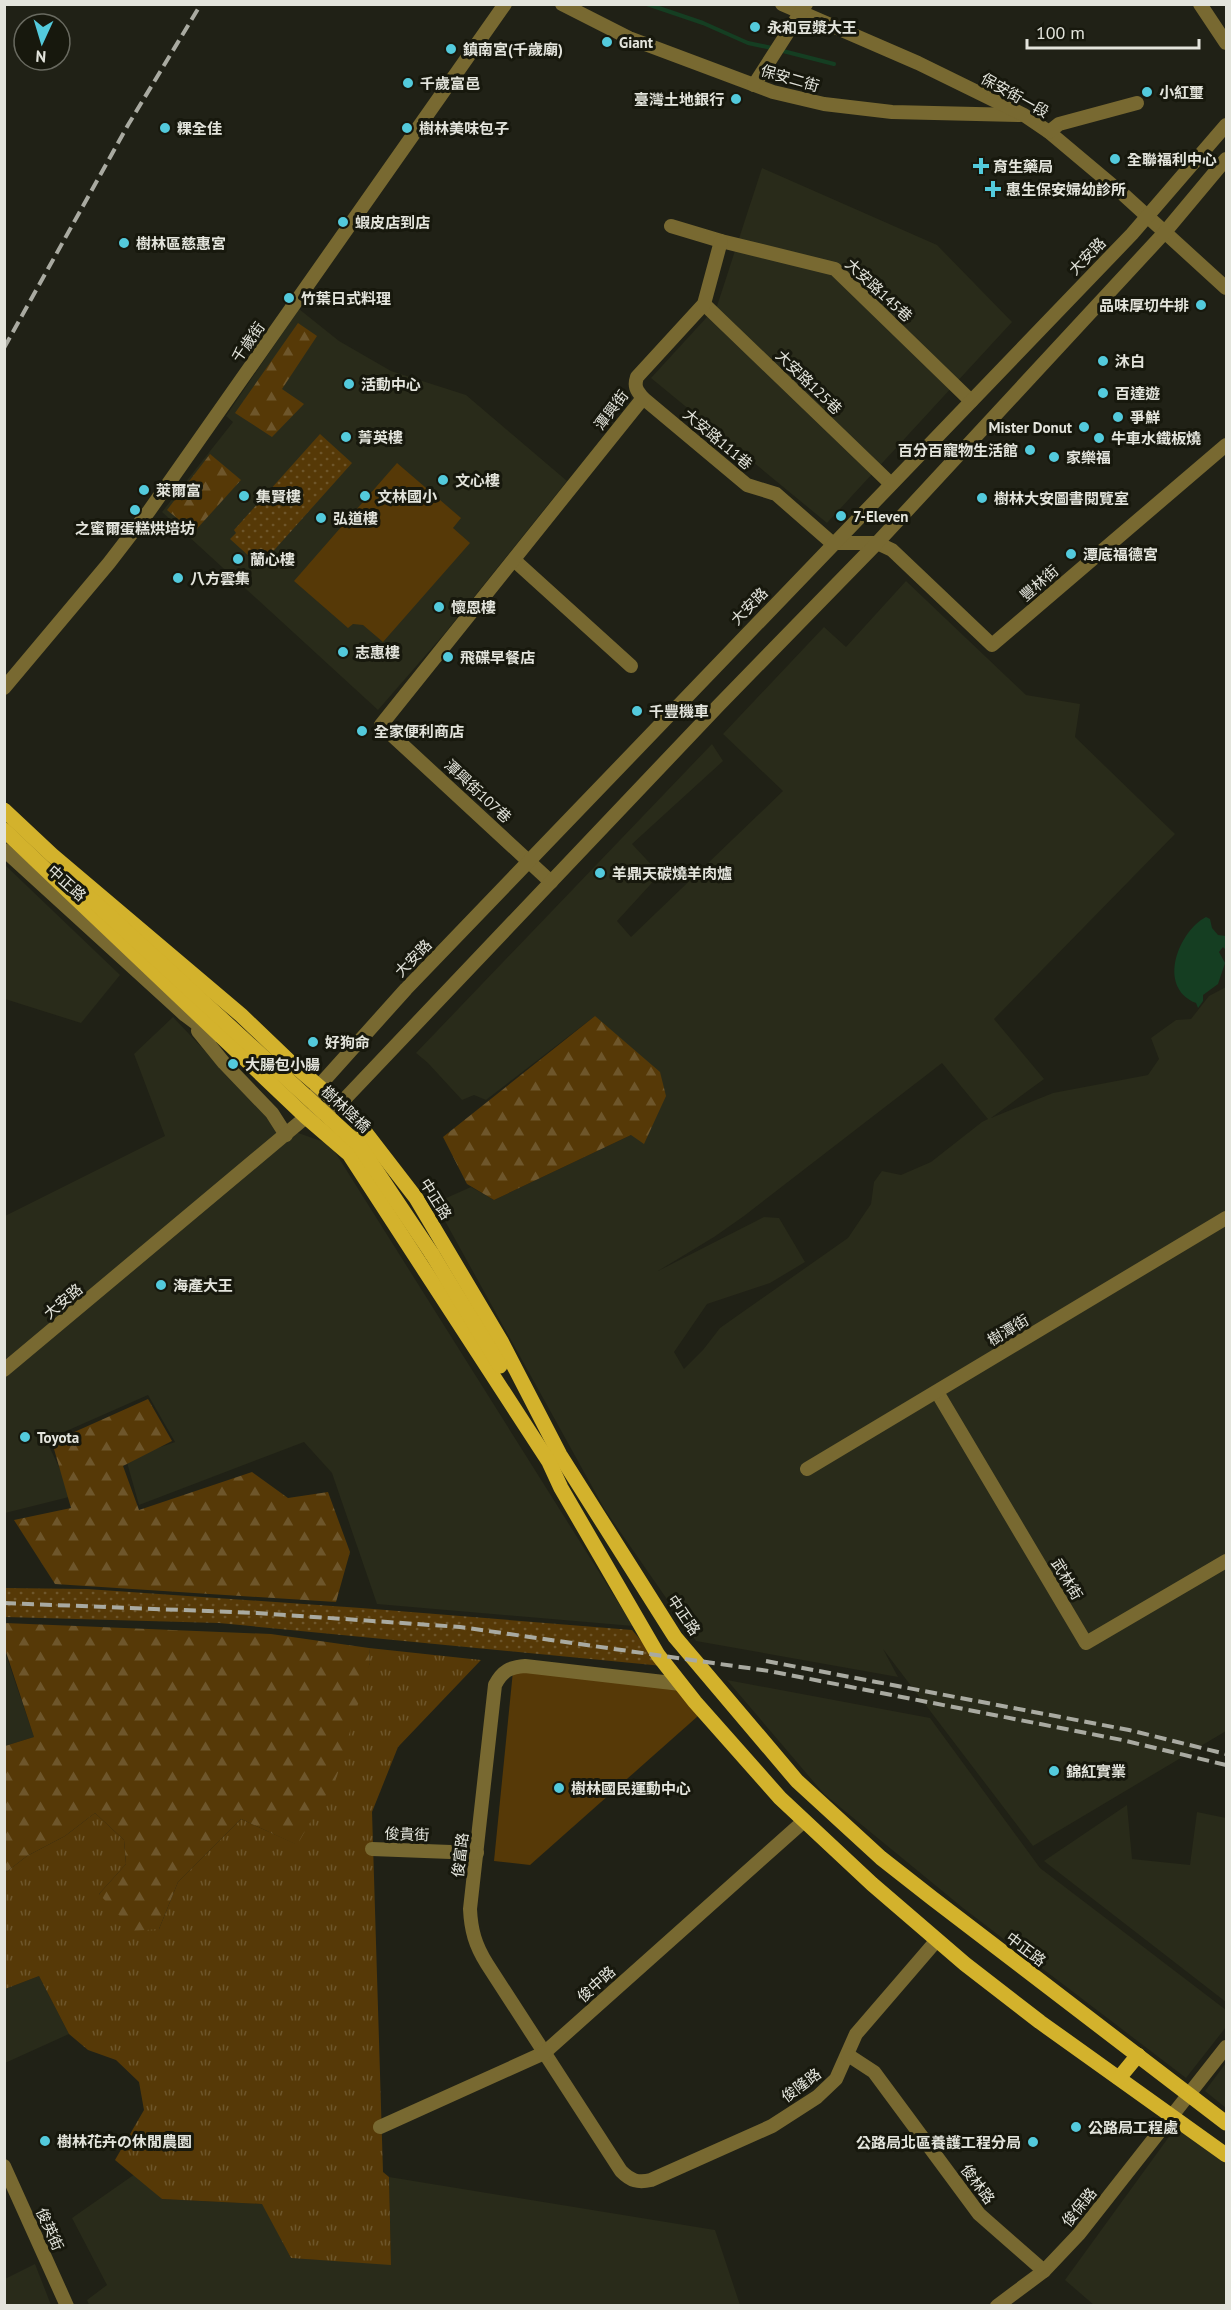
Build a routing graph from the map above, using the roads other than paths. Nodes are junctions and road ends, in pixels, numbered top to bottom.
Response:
1 (505, 4) edge
2 (562, 4) edge
3 (782, 4) edge
4 (1200, 4) edge
5 (803, 9) edge
6 (1227, 43) edge
7 (754, 85) junction
8 (1137, 103) dead end
9 (1024, 115) junction
10 (1227, 124) edge
11 (1049, 132) junction
12 (1227, 159) edge
13 (1148, 216) junction
14 (672, 226) dead end
15 (1165, 232) junction
16 (721, 241) junction
17 (1227, 288) edge
18 (704, 304) junction
19 (643, 398) junction
20 (971, 401) junction
21 (1227, 445) edge
22 (891, 484) junction
23 (832, 543) junction
24 (877, 543) junction
25 (514, 560) junction
26 (631, 666) dead end
27 (4, 688) edge
28 (381, 725) joint
29 (4, 810) edge
30 (4, 830) edge
31 (4, 850) edge
32 (47, 860) junction
33 (529, 860) junction
34 (551, 882) junction
35 (185, 1015) junction
36 (241, 1015) joint
37 (251, 1065) junction
38 (319, 1086) junction
39 (340, 1104) junction
40 (306, 1117) junction
41 (286, 1135) junction
42 (1227, 1218) edge
43 (4, 1370) edge
44 (937, 1392) junction
45 (555, 1459) junction
46 (807, 1469) dead end
47 (1227, 1561) edge
48 (681, 1684) junction
49 (716, 1687) junction
50 (695, 1702) junction
51 (804, 1821) junction
52 (372, 1849) dead end
53 (477, 1853) junction
54 (937, 1940) junction
55 (1227, 2047) edge
56 (544, 2053) junction
57 (848, 2055) junction
58 (1137, 2055) junction
59 (1119, 2078) junction
60 (1189, 2095) junction
61 (1172, 2115) junction
62 (1227, 2123) edge
63 (380, 2127) dead end
64 (1227, 2155) edge
65 (4, 2166) edge
66 (628, 2179) joint
67 (1044, 2271) junction
68 (67, 2306) edge
69 (997, 2306) edge

1 - 27 street, 千歲街
2 - 7 street, 保安二街
3 - 5 street, 保安街一段
4 - 6 street
5 - 7 street
5 - 9 street, 保安街一段
7 - 9 street, 保安二街
8 - 11 street
9 - 11 street, 保安街一段
10 - 13 street, 大安路
11 - 13 street, 保安街一段
12 - 15 street, 大安路
13 - 15 street, 保安街一段
13 - 20 street, 大安路
14 - 16 street, 大安路145巷
15 - 17 street, 保安街一段
15 - 24 street, 大安路
16 - 18 street, 潭興街
16 - 20 street, 大安路145巷
18 - 19 street, 潭興街
18 - 22 street, 大安路125巷
19 - 23 street, 大安路111巷
19 - 25 street, 潭興街
20 - 22 street, 大安路
21 - 24 street, 豐林街
22 - 23 street, 大安路
23 - 24 street
23 - 33 street, 大安路
24 - 34 street, 大安路
25 - 26 street
25 - 28 street, 潭興街
28 - 33 street, 潭興街107巷
29 - 32 main road, 樹林陸橋
30 - 32 main road, 樹林陸橋
31 - 35 street, 中正路
32 - 36 main road, 樹林陸橋
32 - 37 main road, 樹林陸橋
32 - 45 main road, 樹林陸橋, bridge
33 - 34 street, 潭興街107巷
33 - 38 street, 大安路
34 - 39 street, 大安路
35 - 37 street
35 - 41 street
36 - 38 main road, 中正路
37 - 40 main road, 中正路
38 - 39 main road, 中正路
38 - 40 street, 大安路
39 - 40 street, 大安路
39 - 45 main road, 中正路
40 - 41 street, 大安路
40 - 45 main road, 中正路
41 - 43 street, 大安路
42 - 44 street, 樹潭街
44 - 46 street, 樹潭街
44 - 47 street, 武林街
45 - 48 main road, 中正路
45 - 49 main road, 中正路
48 - 50 main road, 中正路
48 - 53 street, 俊富路
49 - 50 main road
49 - 58 main road, 中正路
50 - 51 main road, 中正路
51 - 54 main road, 中正路
51 - 56 street, 俊中路
52 - 53 street, 俊貴街
53 - 56 street, 俊富路
54 - 57 street, 俊隆路
54 - 59 main road, 中正路
55 - 60 street, 俊保路
56 - 63 street, 俊中路
56 - 66 street, 俊富路
57 - 66 street, 俊隆路
57 - 67 street, 俊林路
58 - 59 main road
58 - 60 main road, 中正路
59 - 61 main road, 中正路
60 - 61 street, 俊保路
60 - 62 main road, 中正路
61 - 64 main road, 中正路
61 - 67 street, 俊保路
65 - 68 street, 俊英街
67 - 69 street, 俊保路

